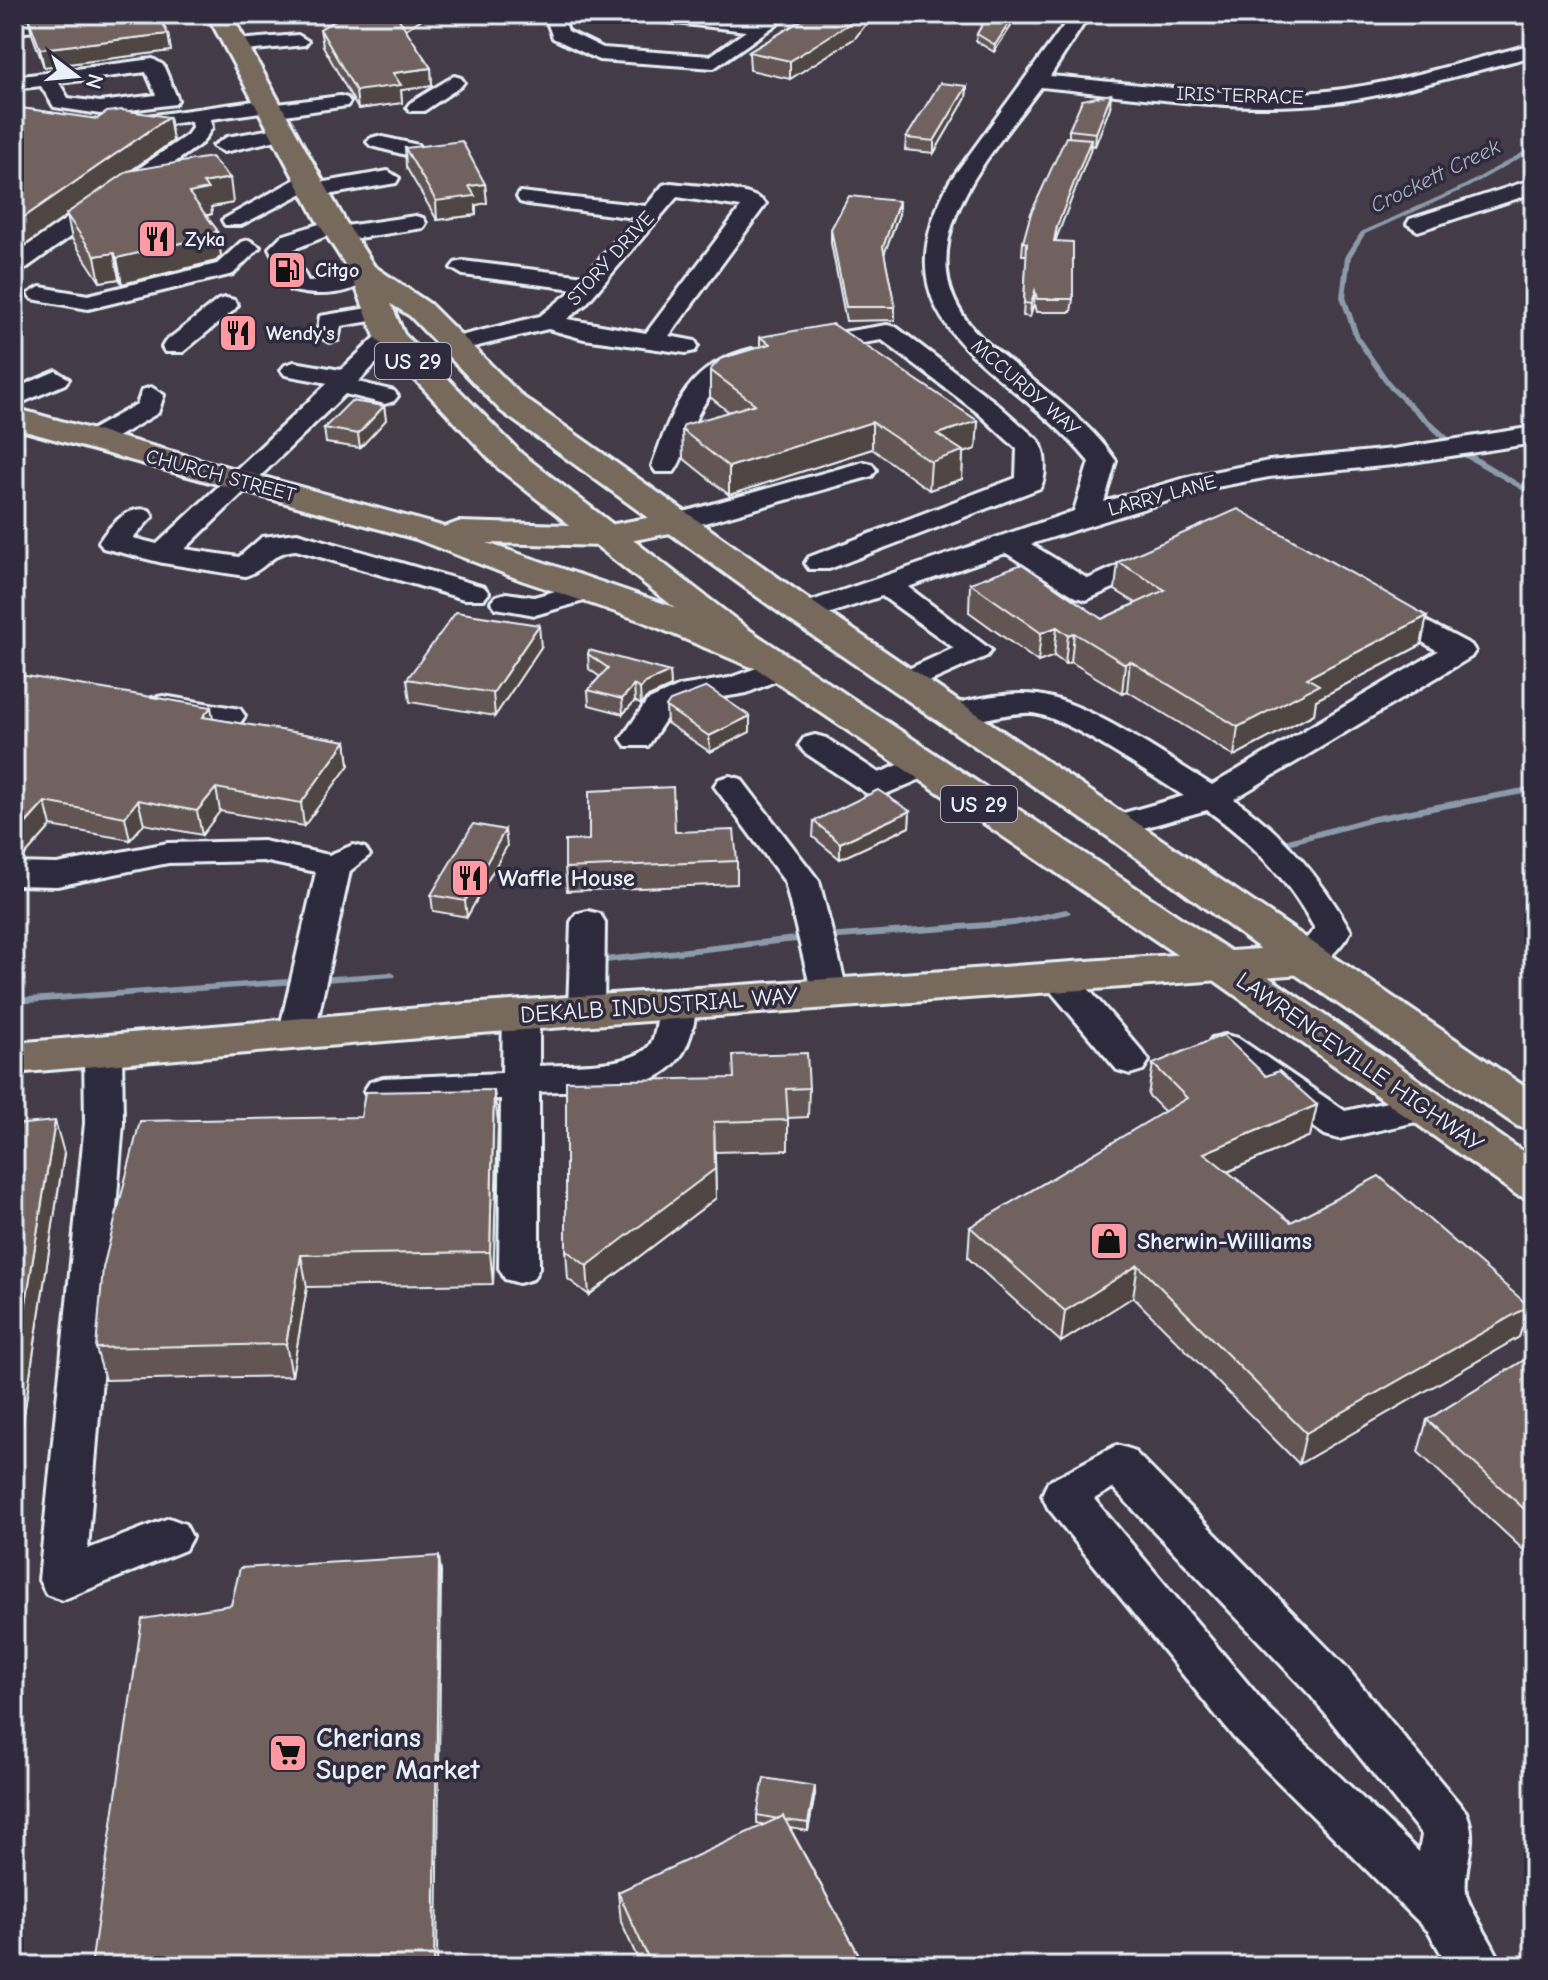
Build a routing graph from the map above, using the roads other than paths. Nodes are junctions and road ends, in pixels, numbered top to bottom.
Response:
1 (138, 14) edge
2 (161, 14) edge
3 (219, 14) edge
4 (553, 14) edge
5 (649, 14) edge
6 (782, 14) edge
7 (1081, 14) edge
8 (74, 19) edge
9 (118, 19) junction
10 (15, 24) edge
11 (764, 27) junction
12 (298, 41) dead end
13 (236, 46) junction
14 (1534, 50) edge
15 (102, 72) junction
16 (47, 79) junction
17 (1037, 81) junction
18 (454, 82) dead end
19 (14, 83) edge
20 (340, 102) dead end
21 (117, 106) junction
22 (417, 107) dead end
23 (200, 115) junction
24 (274, 117) junction
25 (52, 123) edge
26 (378, 142) dead end
27 (224, 146) dead end
28 (410, 150) edge
29 (388, 178) dead end
30 (312, 186) junction
31 (1534, 186) edge
32 (528, 197) dead end
33 (652, 213) junction
34 (233, 220) dead end
35 (415, 223) dead end
36 (1418, 224) dead end
37 (337, 230) junction
38 (249, 247) dead end
39 (14, 266) edge
40 (463, 268) dead end
41 (364, 272) junction
42 (591, 284) junction
43 (40, 294) dead end
44 (226, 305) dead end
45 (549, 321) junction
46 (385, 325) junction
47 (329, 335) dead end
48 (653, 341) junction
49 (453, 345) junction
50 (686, 346) dead end
51 (174, 347) dead end
52 (14, 371) edge
53 (292, 372) dead end
54 (343, 381) junction
55 (151, 395) dead end
56 (385, 396) dead end
57 (14, 398) edge
58 (14, 418) edge
59 (1534, 435) edge
60 (93, 440) junction
61 (665, 466) dead end
62 (863, 470) dead end
63 (243, 481) junction
64 (139, 516) dead end
65 (1086, 516) junction
66 (679, 522) junction
67 (428, 532) junction
68 (604, 536) junction
69 (1009, 543) junction
70 (1181, 548) edge
71 (163, 554) junction
72 (819, 563) dead end
73 (886, 585) junction
74 (591, 590) junction
75 (1354, 591) edge
76 (474, 593) dead end
77 (506, 602) dead end
78 (804, 613) junction
79 (784, 670) junction
80 (904, 682) junction
81 (134, 699) edge
82 (951, 714) junction
83 (229, 716) dead end
84 (637, 739) dead end
85 (730, 786) dead end
86 (1213, 798) junction
87 (1118, 825) junction
88 (14, 874) edge
89 (588, 922) dead end
90 (821, 957) junction
91 (1304, 960) junction
92 (1226, 968) junction
93 (1060, 979) junction
94 (304, 999) junction
95 (677, 1004) junction
96 (586, 1010) junction
97 (521, 1015) junction
98 (1225, 1047) edge
99 (103, 1052) junction
100 (14, 1058) edge
101 (1130, 1061) dead end
102 (522, 1082) junction
103 (383, 1091) edge
104 (1425, 1107) junction
105 (1534, 1115) edge
106 (1534, 1183) edge
107 (519, 1268) dead end
108 (169, 1537) dead end
109 (1453, 1920) junction
110 (1475, 1966) edge

1 - 9 street
2 - 9 street
3 - 13 main road, US 29
4 - 11 street
5 - 11 street
6 - 11 street
7 - 17 street, MCCURDY WAY
8 - 9 street
8 - 10 street
12 - 13 street
13 - 24 main road, US 29
14 - 17 street, IRIS TERRACE
15 - 16 street
15 - 21 street
15 - 21 street
16 - 19 street
16 - 21 street
17 - 65 street, MCCURDY WAY
18 - 22 street
20 - 24 street
23 - 24 street
23 - 25 street
23 - 39 street
24 - 27 street
24 - 30 main road, US 29
26 - 28 street
29 - 30 street
30 - 34 street
30 - 37 main road, US 29
31 - 36 street
32 - 33 street
33 - 42 street, STORY DRIVE
33 - 48 street, STORY DRIVE
35 - 37 street
37 - 41 main road, US 29
37 - 41 street
38 - 43 street
40 - 42 street
41 - 46 main road, US 29
41 - 49 main road, US 29
42 - 45 street, STORY DRIVE
44 - 51 street
45 - 48 street
45 - 49 street, STORY DRIVE
46 - 47 street
46 - 54 street
46 - 68 main road, US 29
48 - 50 street
49 - 66 main road, US 29
52 - 57 street
53 - 54 street
54 - 56 street
54 - 63 street
55 - 60 street
58 - 60 main road, CHURCH STREET
59 - 65 street, LARRY LANE
60 - 63 main road, CHURCH STREET
61 - 72 street
62 - 66 street
63 - 67 main road, CHURCH STREET
63 - 71 street
64 - 71 street
65 - 69 street, LARRY LANE
66 - 68 main road, CHURCH STREET
66 - 78 main road, US 29
67 - 68 main road, CHURCH STREET
67 - 74 main road, CHURCH STREET
68 - 79 main road, US 29
69 - 70 street
69 - 73 street, LARRY LANE
71 - 76 street
73 - 78 street, LARRY LANE
73 - 80 street
74 - 77 street
74 - 79 main road, CHURCH STREET
75 - 86 street
78 - 80 main road, US 29
79 - 84 street
79 - 92 main road, US 29
80 - 82 main road, US 29
81 - 83 street
82 - 86 street
82 - 87 main road, US 29
85 - 90 street
86 - 87 street
86 - 91 street
87 - 91 main road, US 29
88 - 94 street
89 - 96 street
90 - 93 main road, DEKALB INDUSTRIAL WAY
90 - 95 main road, DEKALB INDUSTRIAL WAY
91 - 92 main road, DEKALB INDUSTRIAL WAY
91 - 105 main road, US 29
92 - 93 main road, DEKALB INDUSTRIAL WAY
92 - 104 main road, LAWRENCEVILLE HIGHWAY / US 29
93 - 101 street
94 - 97 main road, DEKALB INDUSTRIAL WAY
94 - 99 main road, DEKALB INDUSTRIAL WAY
95 - 96 main road, DEKALB INDUSTRIAL WAY
95 - 102 street
96 - 97 main road, DEKALB INDUSTRIAL WAY
97 - 102 street
98 - 104 street
99 - 100 main road, DEKALB INDUSTRIAL WAY
99 - 108 street
102 - 103 street
102 - 107 street
104 - 106 main road, LAWRENCEVILLE HIGHWAY / US 29
109 - 109 street
109 - 110 street

